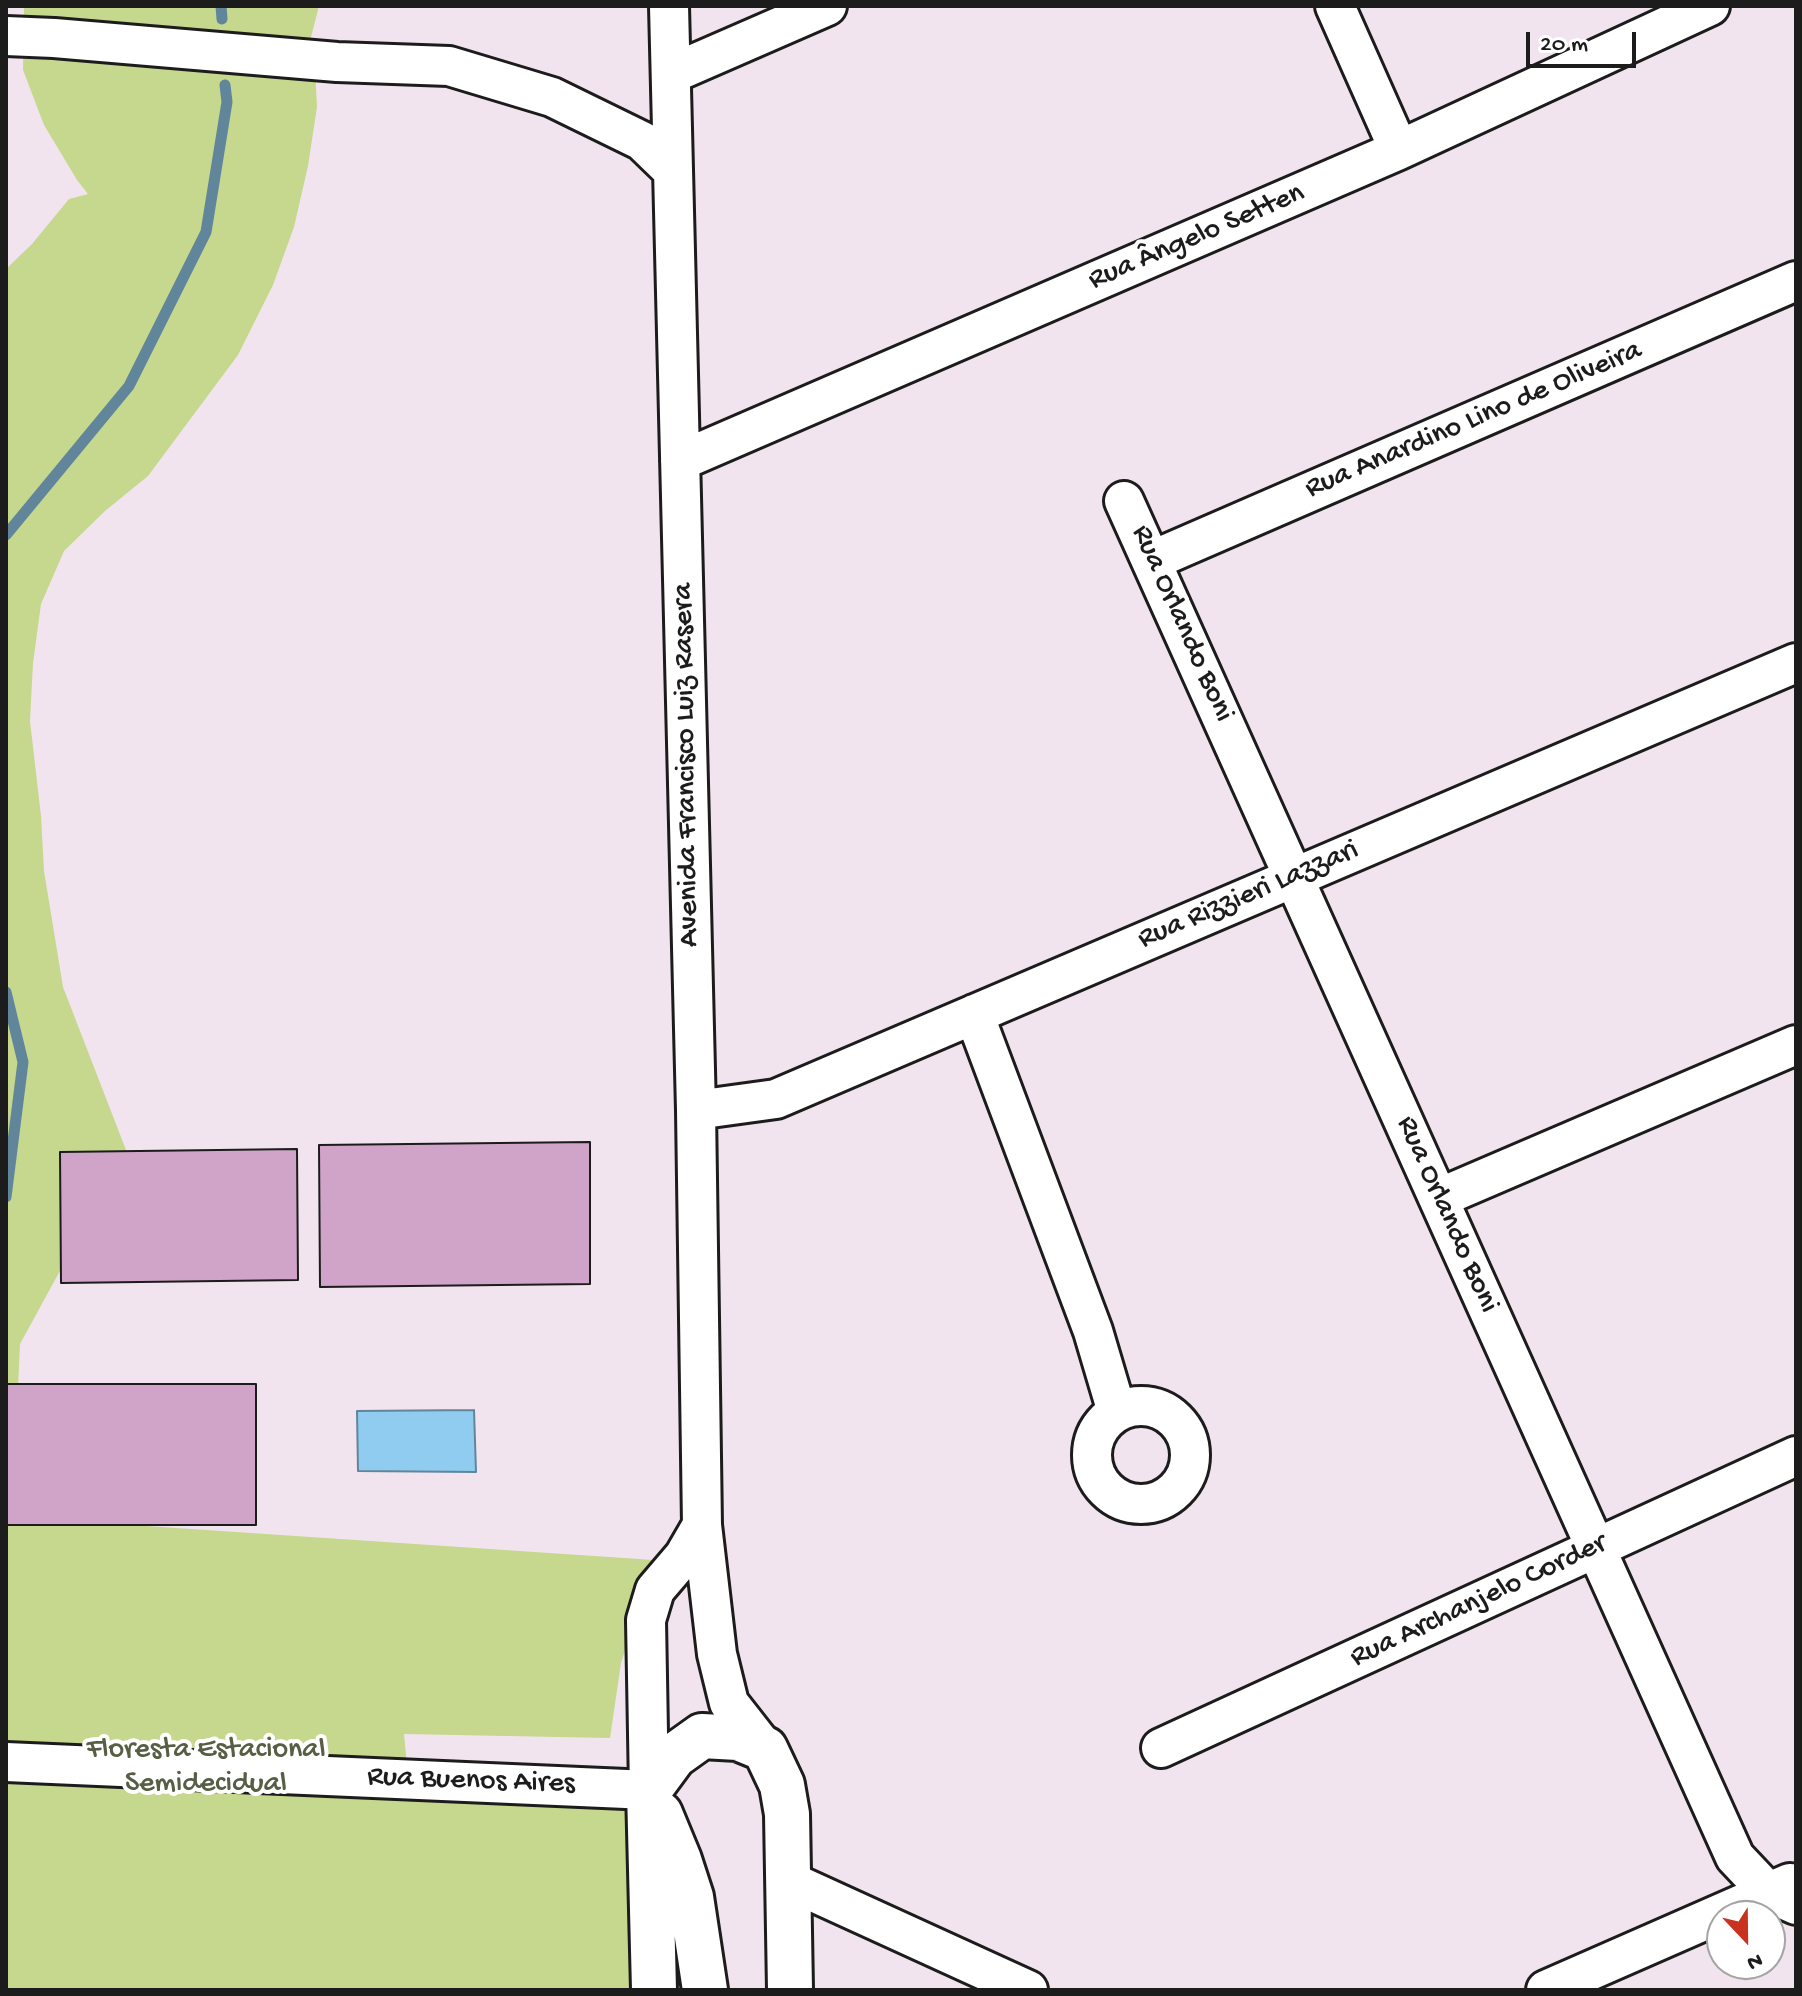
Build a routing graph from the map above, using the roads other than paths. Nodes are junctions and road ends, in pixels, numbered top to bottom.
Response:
1 (669, 6) edge
2 (827, 6) edge
3 (1335, 6) edge
4 (1710, 6) edge
5 (6, 36) edge
6 (671, 74) junction
7 (1399, 150) junction
8 (673, 171) junction
9 (1796, 281) edge
10 (680, 461) junction
11 (1124, 501) dead end
12 (1153, 560) junction
13 (1796, 663) edge
14 (1294, 876) junction
15 (974, 1014) junction
16 (1796, 1045) edge
17 (696, 1110) junction
18 (1439, 1198) junction
19 (1117, 1412) dead end
20 (1796, 1456) edge
21 (702, 1525) junction
22 (1596, 1548) junction
23 (1161, 1748) dead end
24 (765, 1749) junction
25 (6, 1762) edge
26 (649, 1790) junction
27 (787, 1880) junction
28 (1787, 1893) edge
29 (654, 1990) edge
30 (705, 1990) edge
31 (790, 1990) edge
32 (1028, 1990) edge
33 (1546, 1990) edge

1 - 6 street, Avenida Francisco Luiz Rasera
2 - 6 street
3 - 7 street
4 - 7 street, Rua Ângelo Setten
5 - 8 street
6 - 8 street, Avenida Francisco Luiz Rasera
7 - 10 street, Rua Ângelo Setten
8 - 10 street, Avenida Francisco Luiz Rasera
9 - 12 street, Rua Anardino Lino de Oliveira
10 - 17 street, Avenida Francisco Luiz Rasera
11 - 12 street, Rua Orlando Boni
12 - 14 street, Rua Orlando Boni
13 - 14 street, Rua Rizzieri Lazzari
14 - 15 street, Rua Rizzieri Lazzari
14 - 18 street, Rua Orlando Boni
15 - 17 street, Rua Rizzieri Lazzari
15 - 19 street
16 - 18 street
17 - 21 street, Avenida Francisco Luiz Rasera
18 - 22 street, Rua Orlando Boni
20 - 22 street, Rua Archanjelo Corder
21 - 24 street, Avenida Francisco Luiz Rasera
21 - 26 street
22 - 23 street, Rua Archanjelo Corder
22 - 28 street, Rua Orlando Boni
24 - 26 street
24 - 27 street, Avenida Francisco Luiz Rasera
25 - 26 street, Rua Buenos Aires
26 - 29 street
26 - 30 street
27 - 31 street, Avenida Francisco Luiz Rasera
27 - 32 street
28 - 33 street

